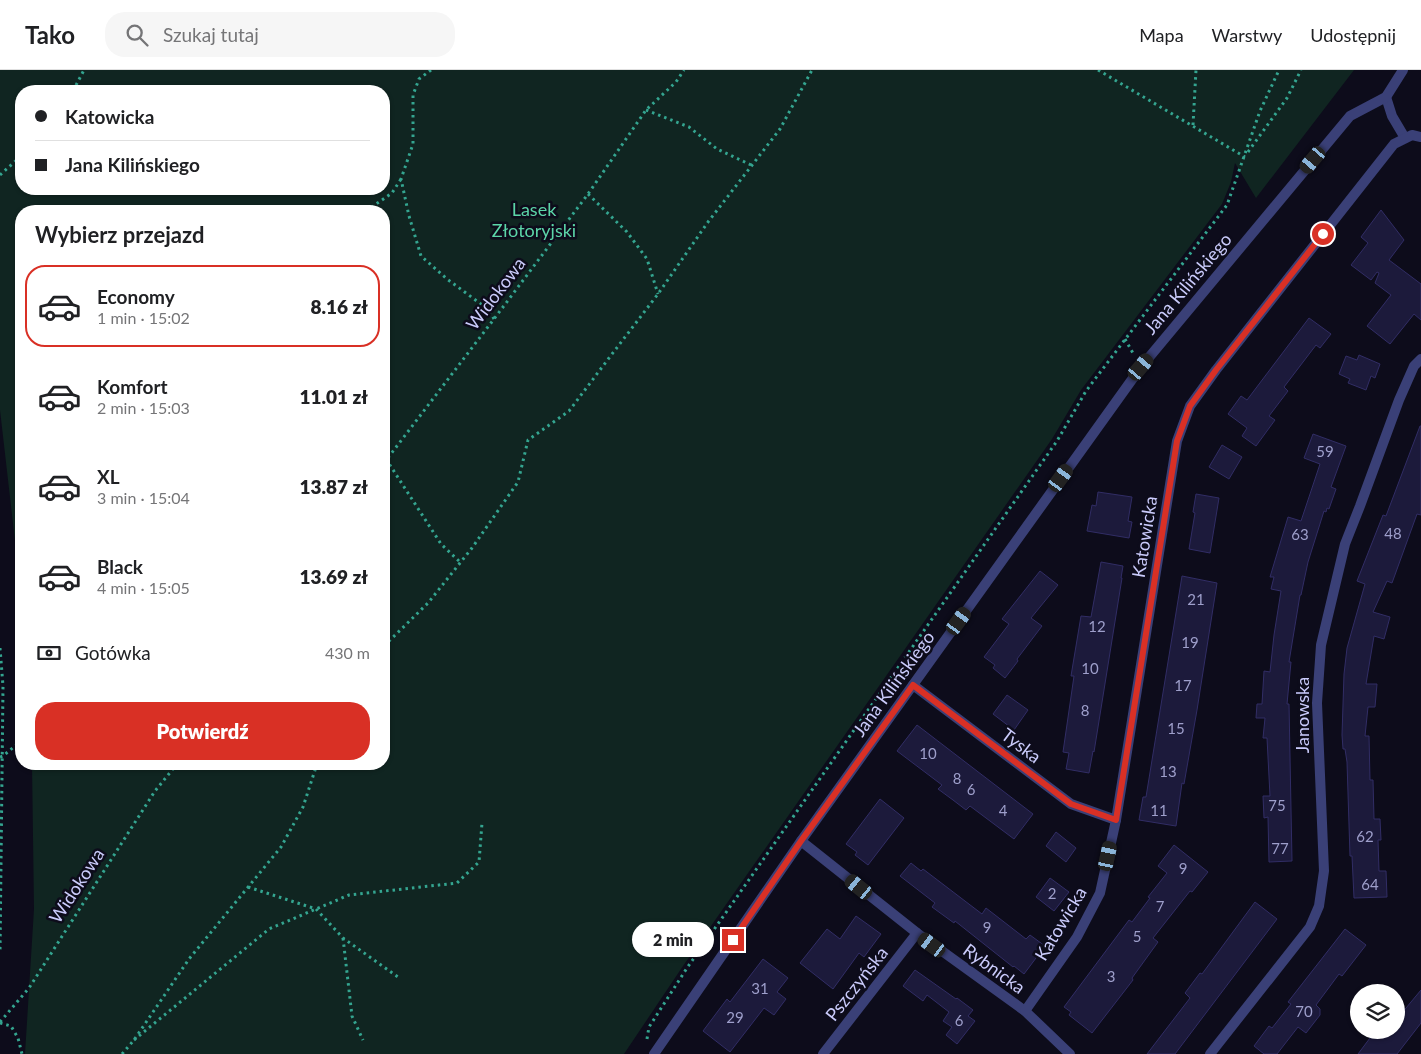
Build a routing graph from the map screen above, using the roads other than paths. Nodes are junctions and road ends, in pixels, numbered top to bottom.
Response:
1 (1403, 70) edge
2 (1386, 97) junction
3 (1421, 137) edge
4 (1405, 138) junction
5 (1421, 359) edge
6 (913, 685) junction
7 (1116, 820) junction
8 (801, 841) junction
9 (917, 933) junction
10 (1025, 1011) junction
11 (654, 1054) edge
12 (823, 1054) edge
13 (1070, 1054) edge
14 (1210, 1054) edge

1 - 2 street, Jana Kilińskiego
2 - 4 street
2 - 6 street, Jana Kilińskiego
3 - 4 street
4 - 7 street, Katowicka
5 - 14 street, Janowska
6 - 7 street, Tyska
6 - 8 street, Jana Kilińskiego
7 - 10 street, Katowicka
8 - 9 street, Rybnicka
8 - 11 street, Jana Kilińskiego
9 - 10 street, Rybnicka
9 - 12 street, Pszczyńska
10 - 13 street, Rybnicka

